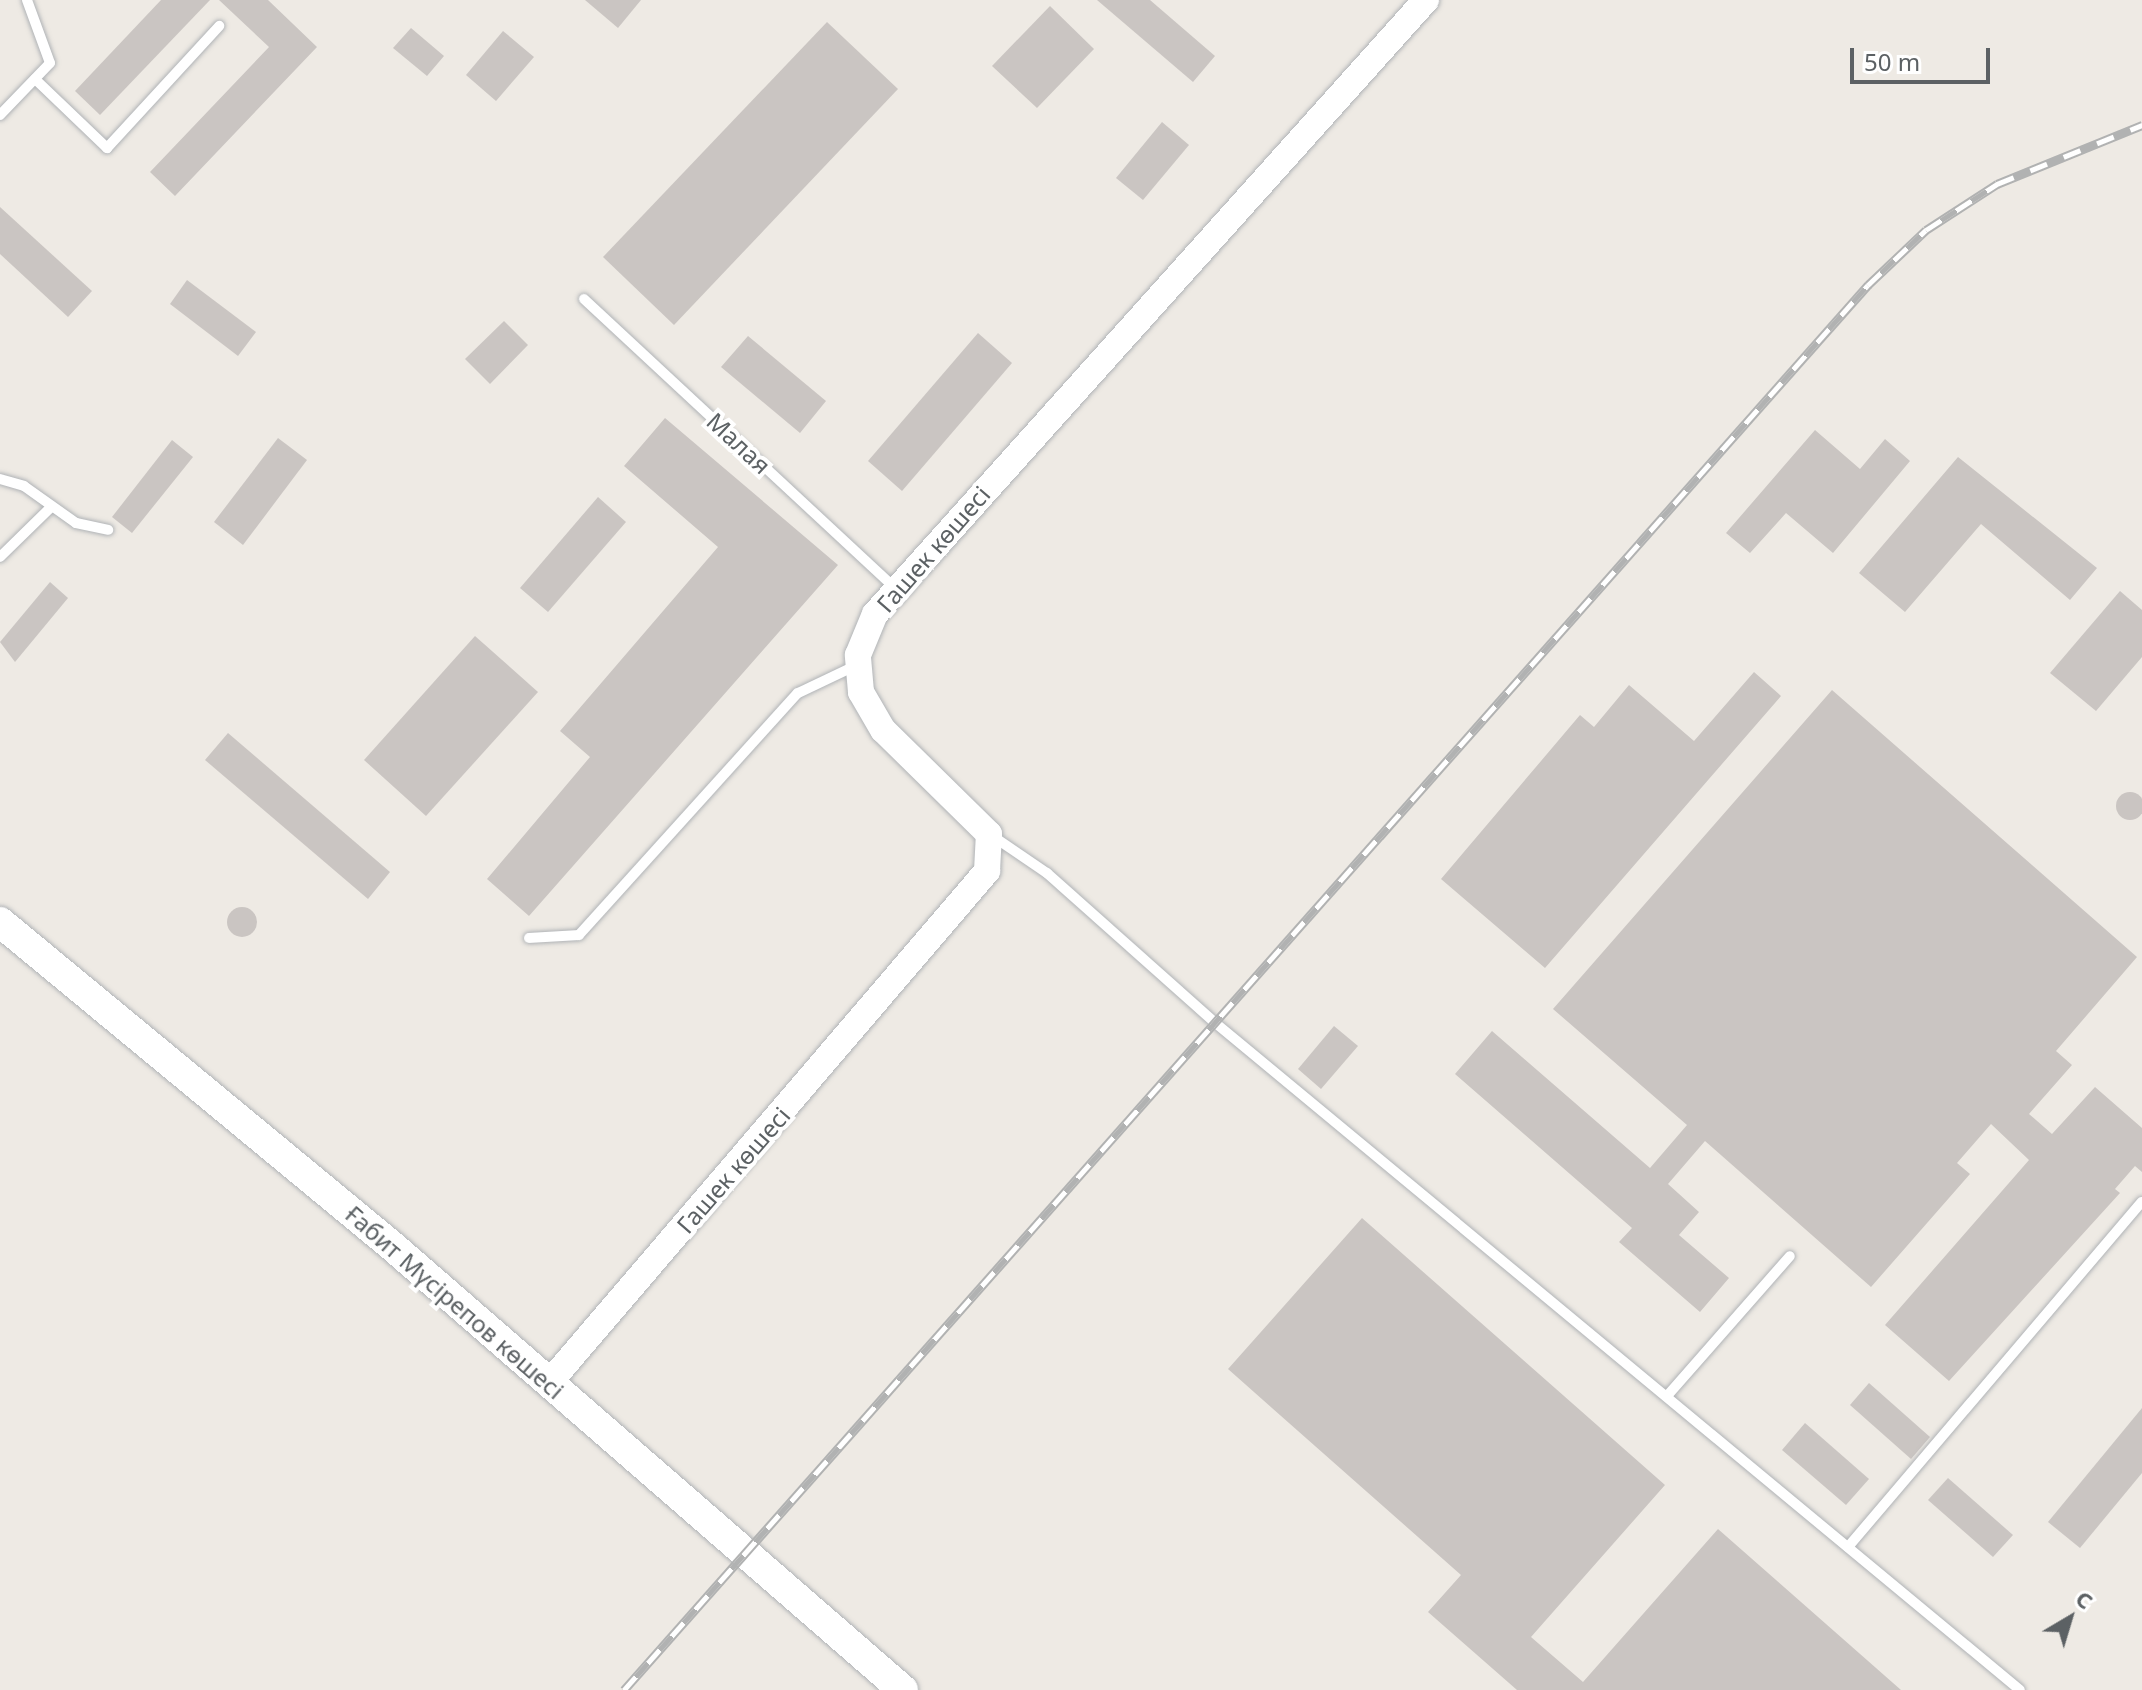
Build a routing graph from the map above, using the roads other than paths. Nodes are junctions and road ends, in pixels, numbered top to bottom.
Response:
1 (27, 0) edge
2 (1426, 0) edge
3 (219, 26) dead end
4 (35, 79) junction
5 (0, 115) edge
6 (584, 299) dead end
7 (0, 479) edge
8 (51, 507) junction
9 (108, 530) dead end
10 (0, 557) edge
11 (894, 587) junction
12 (857, 665) junction
13 (989, 834) junction
14 (0, 922) edge
15 (529, 938) dead end
16 (2142, 1202) edge
17 (1790, 1256) dead end
18 (549, 1383) junction
19 (1667, 1396) junction
20 (1848, 1547) junction
21 (903, 1690) edge
22 (2020, 1690) edge

1 - 4 lane
2 - 11 street, Гашек көшесі
3 - 4 lane
4 - 5 lane
6 - 11 lane, Малая
7 - 8 lane
8 - 9 lane
8 - 10 lane
11 - 12 street, Гашек көшесі
12 - 13 street
12 - 15 lane
13 - 18 street, Гашек көшесі
13 - 19 lane
14 - 18 main road, Ғабит Мүсірепов көшесі
16 - 20 lane
17 - 19 lane
18 - 21 main road, Ғабит Мүсірепов көшесі
19 - 20 lane
20 - 22 lane

